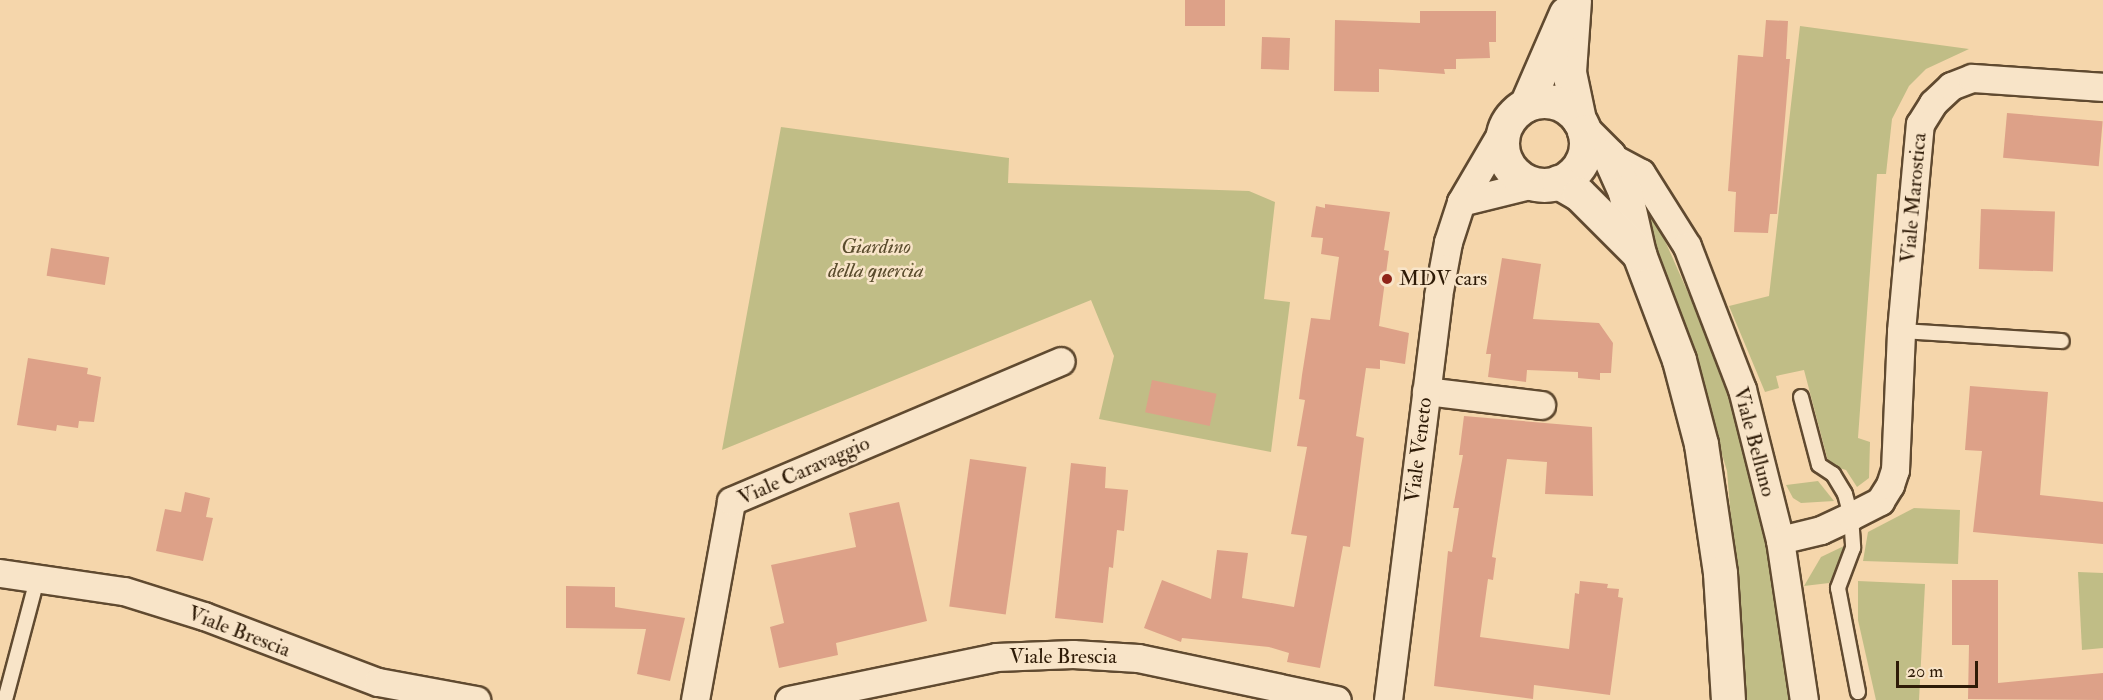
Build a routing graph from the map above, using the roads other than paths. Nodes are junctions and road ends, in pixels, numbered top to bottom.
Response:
1 (1573, 0) edge
2 (2103, 87) edge
3 (1526, 105) junction
4 (1582, 125) junction
5 (1503, 130) junction
6 (1609, 156) junction
7 (1557, 187) junction
8 (1625, 192) junction
9 (1659, 198) junction
10 (1461, 202) junction
11 (1639, 254) junction
12 (1902, 331) junction
13 (2062, 342) dead end
14 (1061, 361) dead end
15 (1426, 392) junction
16 (1801, 397) dead end
17 (1541, 405) dead end
18 (1851, 516) junction
19 (1780, 540) junction
20 (0, 573) edge
21 (38, 576) junction
22 (1858, 692) dead end
23 (5, 700) edge
24 (476, 700) edge
25 (695, 700) edge
26 (789, 700) edge
27 (1337, 700) edge
28 (1388, 700) edge
29 (1728, 700) edge
30 (1804, 700) edge

1 - 3 main road
1 - 4 main road
2 - 12 street, Viale Marostica
3 - 4 main road
3 - 5 main road
4 - 6 main road
4 - 7 main road
5 - 7 main road
5 - 10 street, Viale Veneto
6 - 8 main road
6 - 9 street, Viale Belluno
7 - 8 main road
7 - 10 street
7 - 11 main road
8 - 9 street
8 - 11 main road
9 - 19 street, Viale Belluno
10 - 15 street, Viale Veneto
11 - 29 main road
12 - 13 lane
12 - 18 street, Viale Marostica
14 - 25 street, Viale Caravaggio
15 - 17 street
15 - 28 street, Viale Veneto
16 - 18 lane
18 - 19 street, Viale Marostica
18 - 22 lane
19 - 30 street, Viale Belluno
20 - 21 street, Viale Brescia
21 - 23 lane
21 - 24 street, Viale Brescia
26 - 27 street, Viale Brescia

